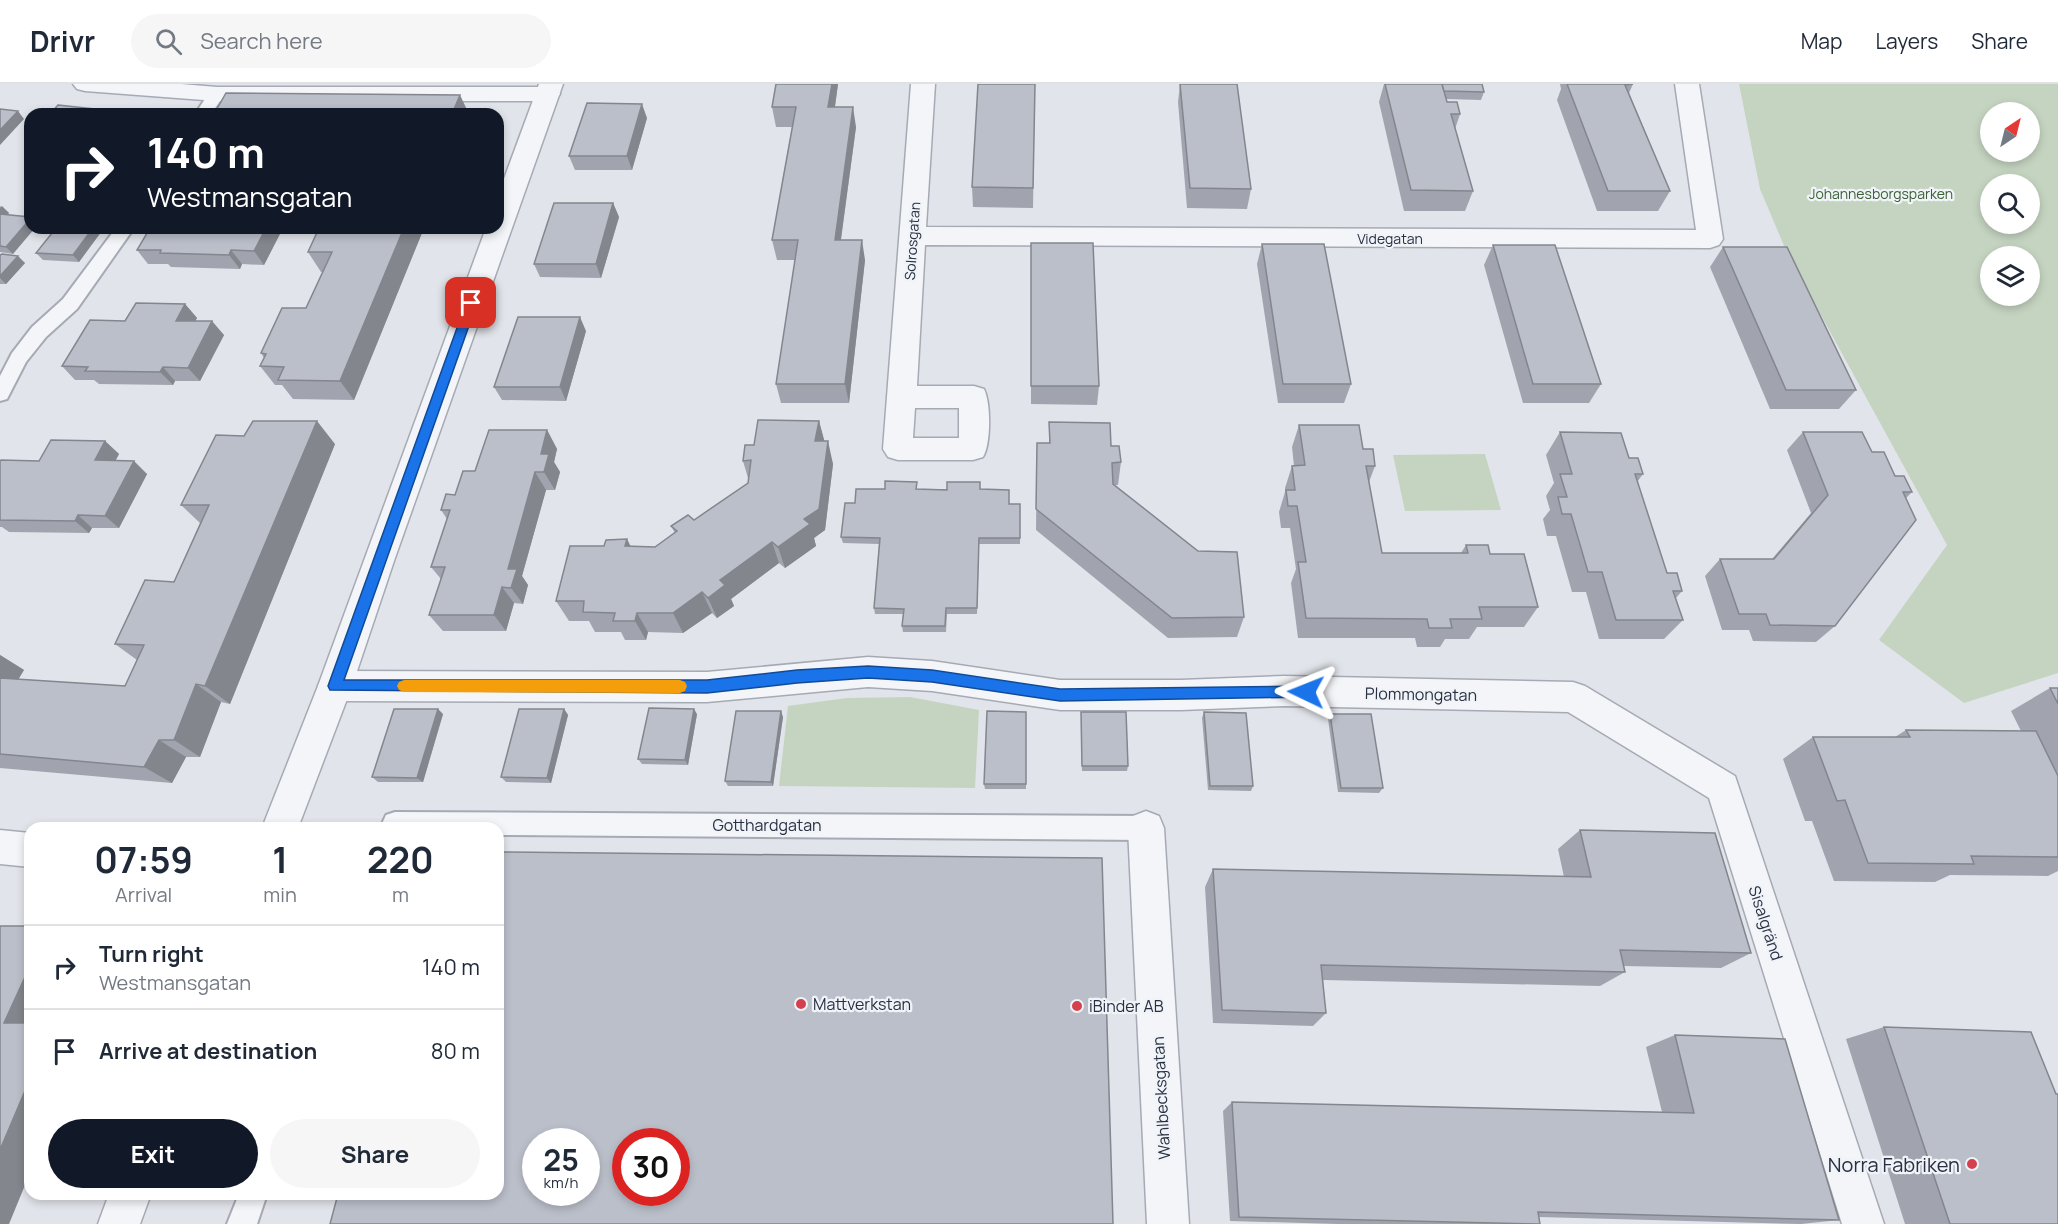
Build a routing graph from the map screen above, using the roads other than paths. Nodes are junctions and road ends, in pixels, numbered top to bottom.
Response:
1 (85, 84) edge
2 (923, 84) edge
3 (1687, 84) edge
4 (221, 89) edge
5 (549, 89) edge
6 (207, 108) edge
7 (504, 213) edge
8 (120, 234) edge
9 (496, 234) edge
10 (912, 236) junction
11 (0, 394) edge
12 (901, 397) dead end
13 (335, 686) junction
14 (1573, 697) joint
15 (282, 822) edge
16 (504, 824) edge
17 (1146, 828) joint
18 (0, 847) edge
19 (24, 849) edge
20 (128, 1200) edge
21 (251, 1200) edge
22 (118, 1224) edge
23 (242, 1224) edge
24 (1168, 1224) edge
25 (1863, 1224) edge

1 - 4 street
2 - 10 street, Solrosgatan
3 - 10 street, Videgatan
4 - 5 street
4 - 6 lane
5 - 7 street
8 - 11 lane
9 - 13 street
10 - 12 street, Solrosgatan
13 - 14 street, Plommongatan
13 - 15 street
14 - 25 street, Sisalgränd
16 - 17 lane, Gotthardgatan
17 - 24 street, Wahlbecksgatan
18 - 19 street
20 - 22 street
21 - 23 lane

